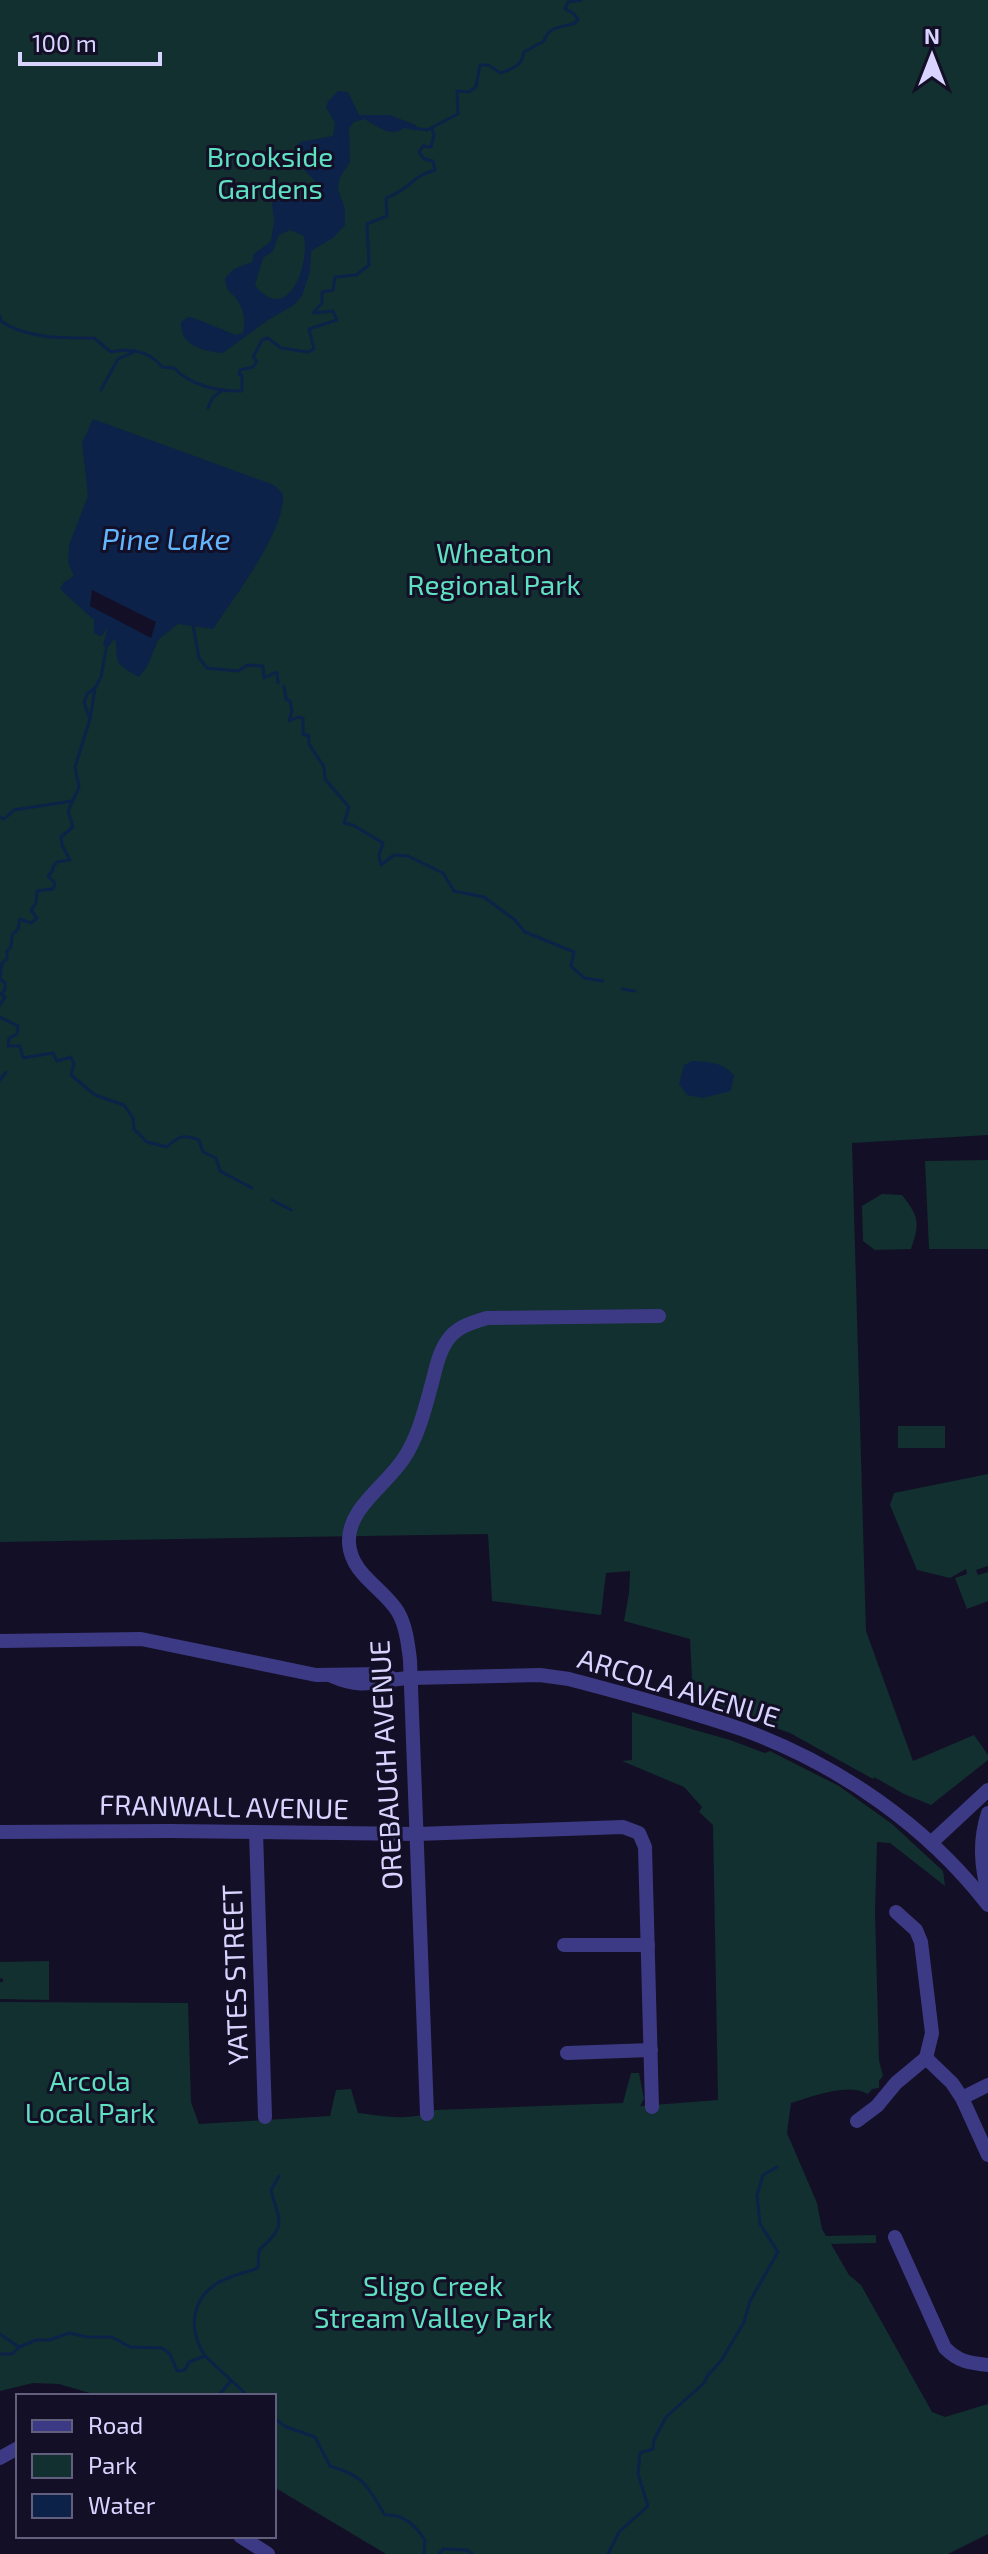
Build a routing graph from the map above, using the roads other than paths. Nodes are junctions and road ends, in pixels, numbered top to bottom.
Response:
1 (659, 1316) dead end
2 (0, 1641) edge
3 (411, 1678) junction
4 (988, 1790) edge
5 (988, 1813) edge
6 (0, 1832) edge
7 (256, 1832) junction
8 (417, 1834) junction
9 (932, 1842) junction
10 (988, 1893) edge
11 (988, 1905) edge
12 (896, 1912) dead end
13 (564, 1945) dead end
14 (648, 1945) junction
15 (651, 2050) junction
16 (567, 2053) dead end
17 (926, 2058) junction
18 (988, 2085) edge
19 (962, 2098) junction
20 (652, 2107) dead end
21 (427, 2114) dead end
22 (265, 2117) dead end
23 (857, 2121) dead end
24 (988, 2155) edge
25 (895, 2237) dead end
26 (988, 2365) edge
27 (243, 2538) edge
28 (268, 2554) edge

1 - 3 street, OREBAUGH AVENUE
2 - 3 street, ARCOLA AVENUE
3 - 8 street, OREBAUGH AVENUE
3 - 9 street, ARCOLA AVENUE
4 - 9 street
5 - 10 street
6 - 7 street, FRANWALL AVENUE
7 - 8 street, FRANWALL AVENUE
7 - 22 street, YATES STREET
8 - 14 street, FRANWALL AVENUE
8 - 21 street, OREBAUGH AVENUE
9 - 11 street, ARCOLA AVENUE
12 - 17 street
13 - 14 street
14 - 15 street
15 - 16 street
15 - 20 street
17 - 19 street
17 - 23 street
18 - 19 street
19 - 24 street
25 - 26 street
27 - 28 street

